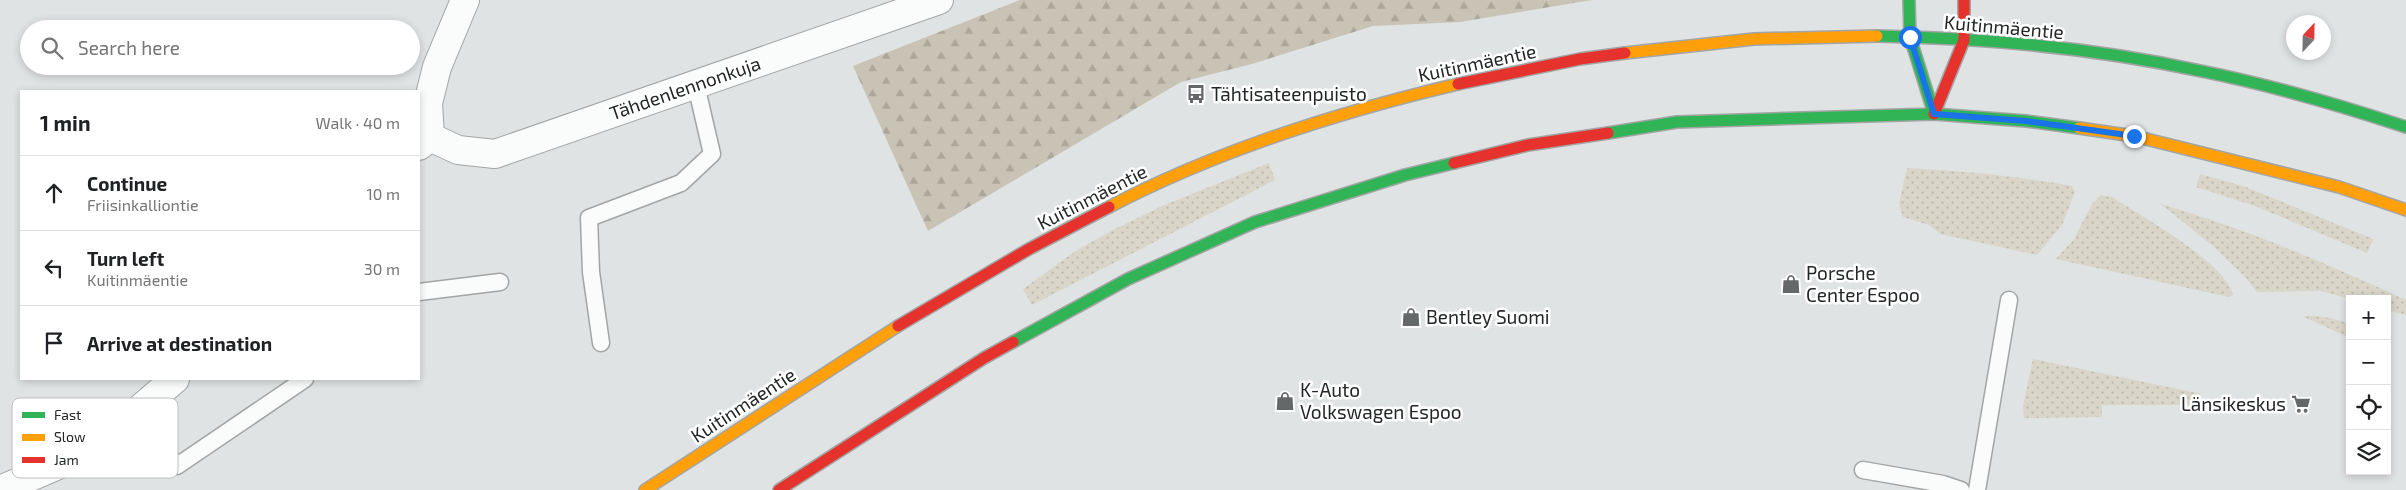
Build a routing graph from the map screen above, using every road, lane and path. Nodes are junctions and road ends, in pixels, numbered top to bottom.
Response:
1 (465, 0) edge
2 (939, 0) edge
3 (1910, 0) edge
4 (1964, 0) edge
5 (1910, 37) junction
6 (1964, 40) junction
7 (696, 85) junction
8 (1934, 114) junction
9 (2406, 127) edge
10 (425, 141) edge
11 (2406, 210) edge
12 (500, 282) dead end
13 (420, 292) edge
14 (2009, 300) dead end
15 (601, 343) dead end
16 (174, 380) edge
17 (304, 380) edge
18 (153, 398) edge
19 (178, 465) edge
20 (1863, 470) dead end
21 (27, 478) edge
22 (0, 490) edge
23 (645, 490) edge
24 (779, 490) edge
25 (1961, 490) edge
26 (1977, 490) edge

1 - 10 street
2 - 7 street, Tähdenlennonkuja
3 - 5 main road
4 - 6 main road
5 - 6 main road, Kuitinmäentie
5 - 8 main road
5 - 23 main road, Kuitinmäentie
6 - 8 main road
6 - 9 main road, Kuitinmäentie
7 - 10 street, Tähdenlennonkuja
7 - 15 lane
8 - 11 main road
8 - 24 main road
12 - 13 lane
14 - 26 lane
16 - 18 street
17 - 19 lane
20 - 25 lane
21 - 22 street

